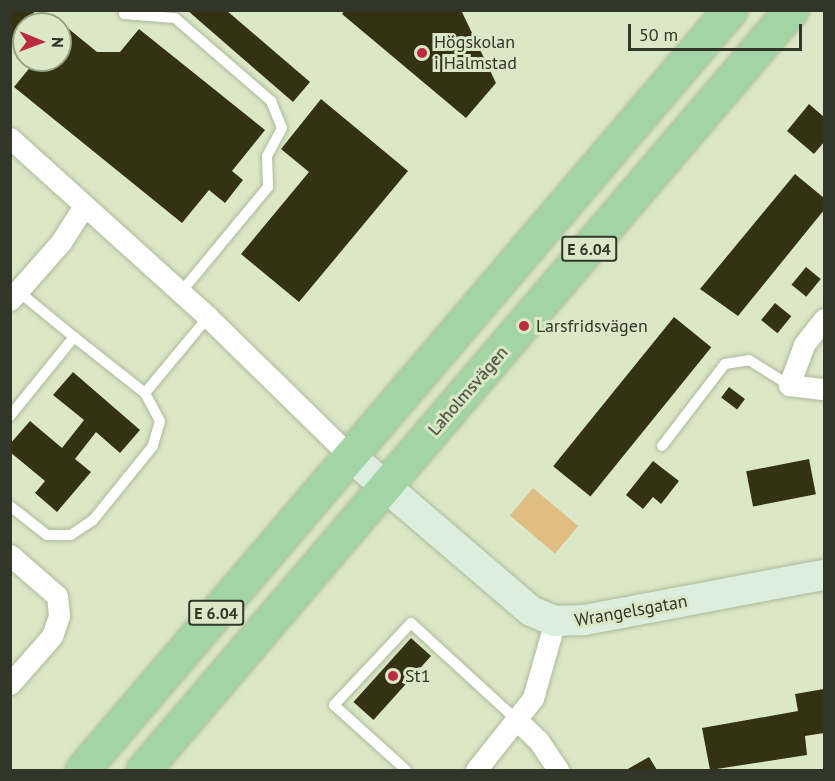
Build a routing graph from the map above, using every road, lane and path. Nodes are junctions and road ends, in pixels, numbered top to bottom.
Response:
1 (730, 10) edge
2 (791, 10) edge
3 (124, 14) dead end
4 (10, 138) edge
5 (84, 206) junction
6 (181, 292) junction
7 (14, 296) edge
8 (208, 317) junction
9 (825, 320) edge
10 (74, 337) junction
11 (789, 385) junction
12 (825, 390) edge
13 (145, 393) junction
14 (10, 416) edge
15 (662, 446) dead end
16 (350, 456) junction
17 (386, 487) junction
18 (10, 506) edge
19 (10, 555) edge
20 (825, 575) edge
21 (555, 621) junction
22 (10, 684) edge
23 (518, 721) junction
24 (82, 771) edge
25 (144, 771) edge
26 (406, 771) edge
27 (476, 771) edge
28 (558, 771) edge

1 - 16 highway, E 6.04
2 - 17 highway, Laholmsvägen / E 6.04
3 - 6 lane
4 - 5 street
5 - 6 street
5 - 7 street
6 - 8 street
7 - 10 lane
8 - 13 lane
8 - 16 street
9 - 11 street
10 - 13 lane
10 - 14 lane
11 - 12 street
11 - 15 lane
13 - 18 lane
16 - 17 main road, Wrangelsgatan
16 - 24 highway, E 6.04
17 - 21 main road, Wrangelsgatan
17 - 25 highway, Laholmsvägen / E 6.04
19 - 22 street
20 - 21 main road, Wrangelsgatan
21 - 23 street
23 - 26 lane
23 - 27 street
23 - 28 street

